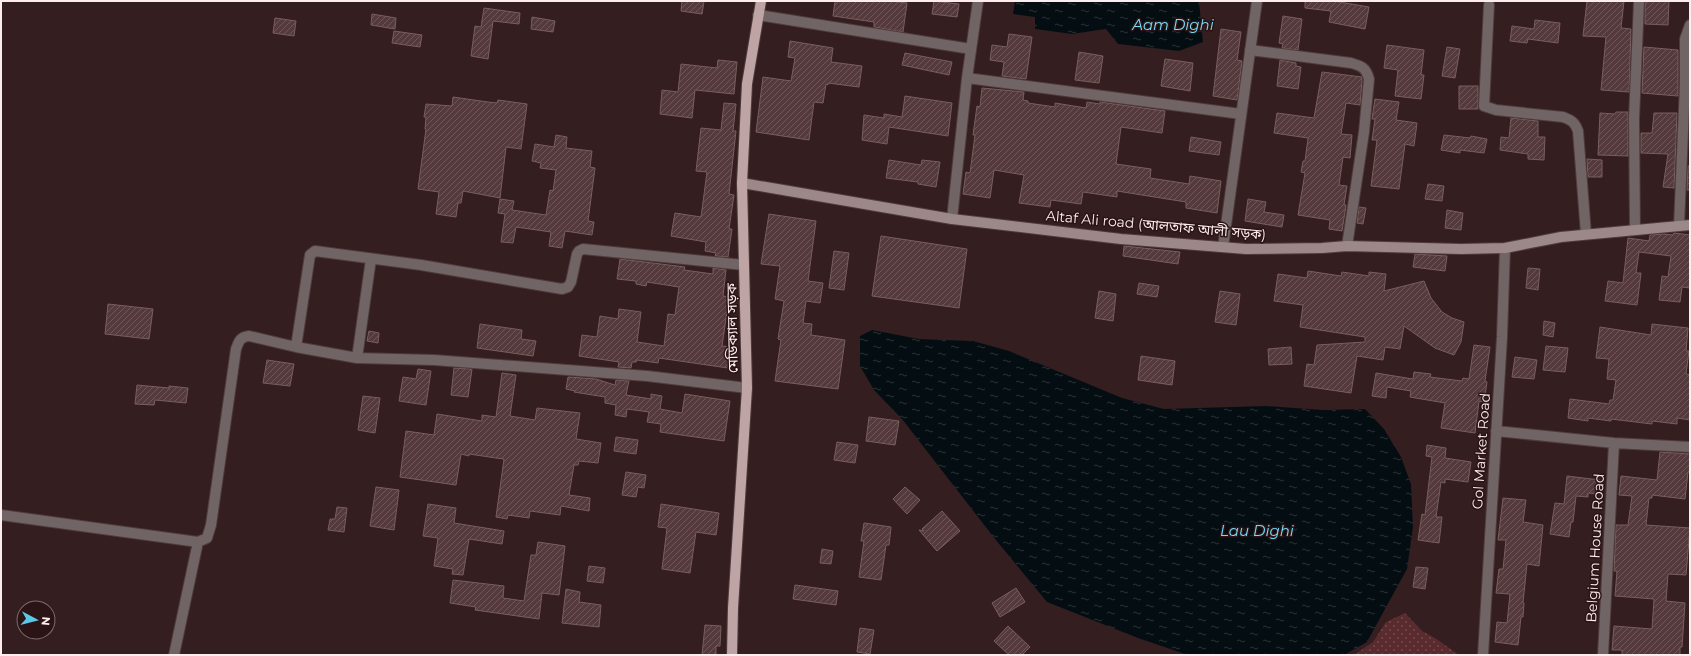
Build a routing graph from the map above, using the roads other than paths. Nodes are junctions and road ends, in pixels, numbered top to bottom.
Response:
1 (761, 1) edge
2 (978, 1) edge
3 (1257, 1) edge
4 (1639, 1) edge
5 (1489, 5) dead end
6 (758, 15) junction
7 (1690, 25) edge
8 (971, 49) junction
9 (1250, 50) junction
10 (967, 78) junction
11 (1241, 114) junction
12 (742, 183) junction
13 (952, 219) junction
14 (1690, 225) edge
15 (1679, 226) junction
16 (1635, 230) junction
17 (1586, 234) junction
18 (1347, 246) junction
19 (1223, 247) junction
20 (1505, 248) junction
21 (370, 259) junction
22 (744, 265) junction
23 (296, 347) junction
24 (357, 358) junction
25 (748, 388) junction
26 (1496, 431) junction
27 (1614, 443) junction
28 (1690, 447) edge
29 (1, 515) edge
30 (198, 542) junction
31 (174, 655) edge
32 (732, 655) edge
33 (1483, 655) edge
34 (1603, 655) edge

1 - 6 main road, মেডিক্যাল সড়ক
2 - 8 street
3 - 9 street
4 - 16 street
5 - 17 street
6 - 8 street
6 - 12 main road, মেডিক্যাল সড়ক
7 - 15 street
8 - 10 street
9 - 11 street
9 - 18 street
10 - 11 street
10 - 13 street
11 - 19 street
12 - 13 main road, Altaf Ali road (আলতাফ আলী সড়ক)
12 - 22 main road, মেডিক্যাল সড়ক
13 - 19 main road, Altaf Ali road (আলতাফ আলী সড়ক)
14 - 15 main road, Altaf Ali road (আলতাফ আলী সড়ক)
15 - 16 main road, Altaf Ali road (আলতাফ আলী সড়ক)
16 - 17 main road, Altaf Ali road (আলতাফ আলী সড়ক)
17 - 20 main road, Altaf Ali road (আলতাফ আলী সড়ক)
18 - 19 main road, Altaf Ali road (আলতাফ আলী সড়ক)
18 - 20 main road, Altaf Ali road (আলতাফ আলী সড়ক)
20 - 26 street, Gol Market Road
21 - 22 street
21 - 23 street
21 - 24 street
22 - 25 main road, মেডিক্যাল সড়ক
23 - 24 street
23 - 30 street
24 - 25 street
25 - 32 main road, মেডিক্যাল সড়ক
26 - 27 street
26 - 33 street, Gol Market Road
27 - 28 street
27 - 34 street, Belgium House Road
29 - 30 street
30 - 31 street

